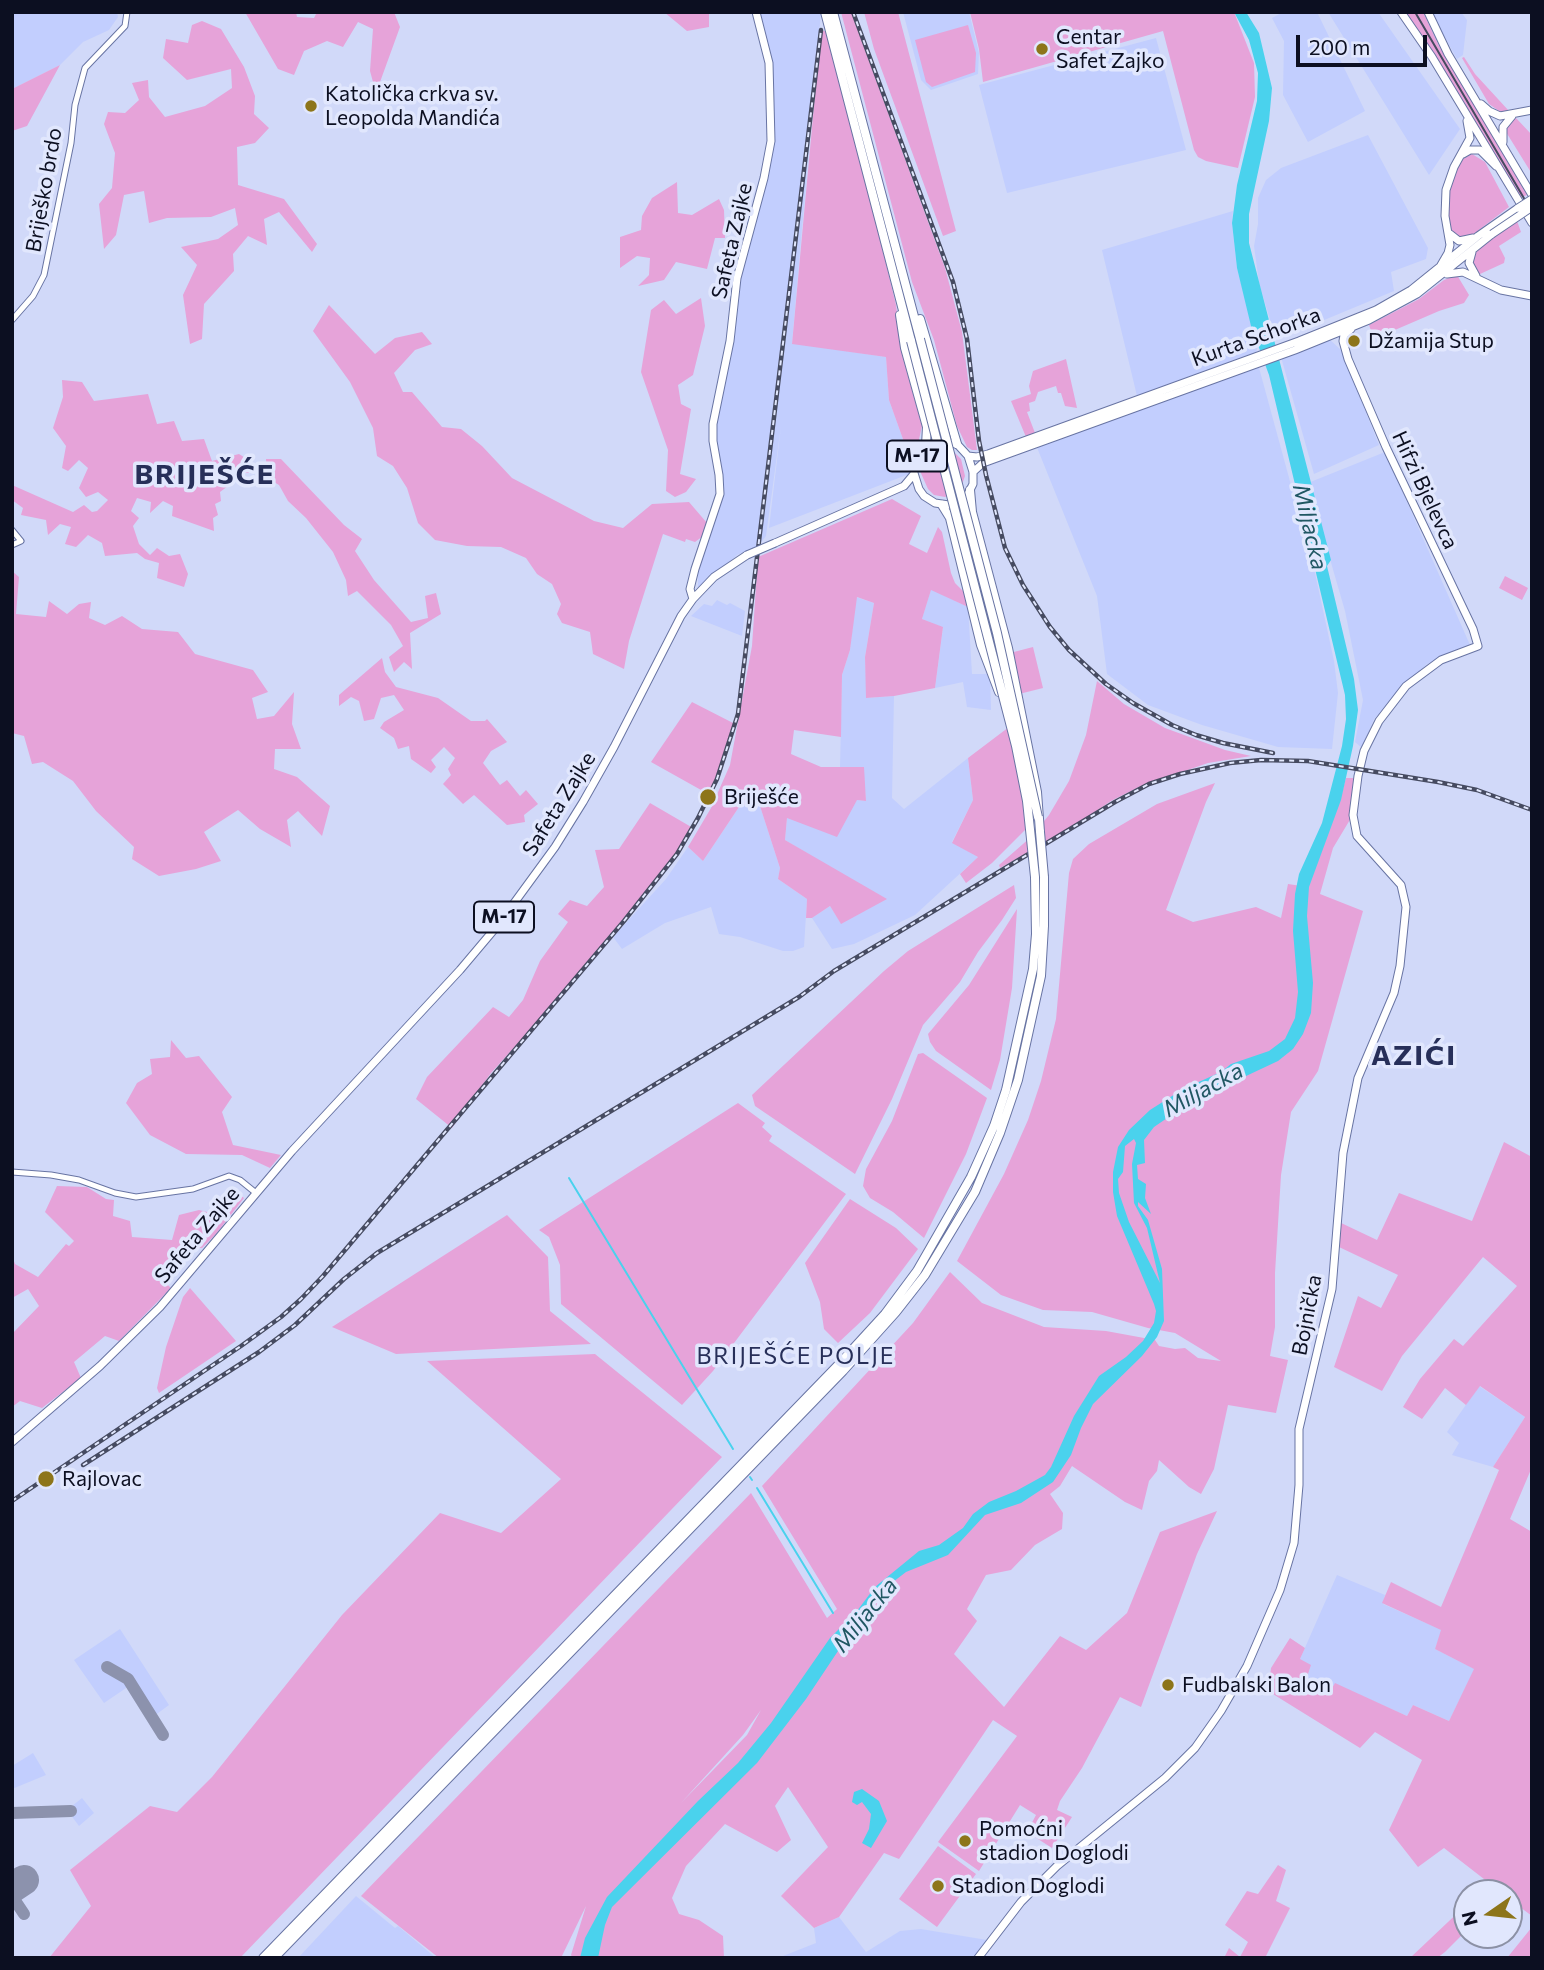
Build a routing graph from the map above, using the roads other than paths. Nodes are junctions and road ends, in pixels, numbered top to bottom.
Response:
1 (127, 12) edge
2 (756, 12) edge
3 (825, 12) edge
4 (832, 12) edge
5 (1401, 12) edge
6 (1428, 12) edge
7 (1475, 99) junction
8 (1465, 110) junction
9 (1532, 110) edge
10 (1513, 115) junction
11 (860, 145) junction
12 (1462, 154) junction
13 (1513, 165) junction
14 (1498, 167) junction
15 (1532, 197) edge
16 (883, 199) junction
17 (1532, 207) edge
18 (1532, 223) edge
19 (1447, 230) junction
20 (1490, 232) junction
21 (1478, 236) junction
22 (1474, 248) junction
23 (1455, 260) junction
24 (1444, 269) junction
25 (1474, 274) junction
26 (1529, 296) edge
27 (12, 320) edge
28 (1351, 328) junction
29 (1323, 339) junction
30 (916, 340) junction
31 (1343, 347) junction
32 (1279, 352) junction
33 (1255, 360) junction
34 (957, 444) junction
35 (926, 445) junction
36 (968, 456) junction
37 (973, 471) junction
38 (914, 473) junction
39 (904, 486) junction
40 (919, 489) junction
41 (971, 490) junction
42 (942, 505) junction
43 (12, 530) edge
44 (12, 545) edge
45 (693, 599) junction
46 (1478, 646) joint
47 (1005, 706) junction
48 (1038, 817) junction
49 (1039, 877) junction
50 (12, 1172) edge
51 (256, 1193) junction
52 (12, 1442) edge
53 (263, 1958) edge
54 (274, 1958) edge
55 (978, 1958) edge

1 - 27 street, Briješko brdo
2 - 45 main road, Safeta Zajke
3 - 11 highway
4 - 16 highway
5 - 8 main road
6 - 7 main road
7 - 10 main road
7 - 13 main road
8 - 12 main road
8 - 14 main road
9 - 10 main road
10 - 13 main road
11 - 30 highway
11 - 35 highway
12 - 14 main road
12 - 19 main road
13 - 15 main road
14 - 18 main road
15 - 20 main road, Kurta Schorka, bridge
16 - 30 highway
16 - 34 highway
17 - 20 main road, Kurta Schorka, bridge
19 - 21 main road
19 - 24 main road
20 - 21 main road, Kurta Schorka
20 - 22 main road, Kurta Schorka
21 - 23 main road, Kurta Schorka
22 - 23 main road, Kurta Schorka
22 - 25 main road
23 - 24 main road, Kurta Schorka
24 - 25 main road
24 - 28 main road, Kurta Schorka / M-17
24 - 32 main road, Kurta Schorka / M-17
25 - 26 main road
28 - 29 main road, Kurta Schorka / M-17
28 - 31 main road
29 - 31 main road
29 - 32 main road, Kurta Schorka / M-17
30 - 47 highway, bridge
30 - 48 highway, bridge
31 - 46 main road, Hifzi Bjelevca
32 - 33 main road, Kurta Schorka / M-17
33 - 36 main road, Kurta Schorka / M-17
33 - 37 main road, Kurta Schorka / M-17
34 - 35 main road, M-17
34 - 36 main road, M-17
35 - 38 main road, M-17
36 - 37 main road, M-17
37 - 41 main road, M-17
38 - 39 main road, M-17
38 - 40 main road, M-17
39 - 40 main road, M-17
39 - 45 main road, M-17, bridge
40 - 42 main road, M-17
41 - 42 main road, M-17
41 - 48 highway, bridge
42 - 47 highway, bridge
43 - 44 street
45 - 51 main road, Safeta Zajke / M-17
46 - 55 main road, Bojnička
47 - 49 highway, bridge
48 - 49 highway, bridge
49 - 53 highway
49 - 54 highway
50 - 51 street
51 - 52 main road, Safeta Zajke / M-17

